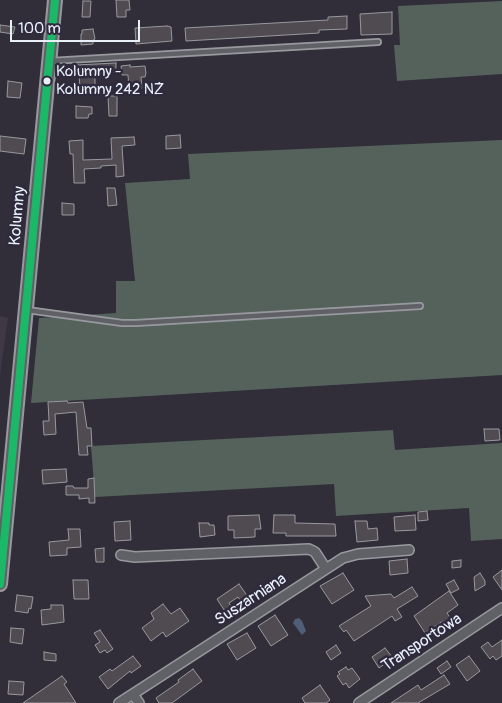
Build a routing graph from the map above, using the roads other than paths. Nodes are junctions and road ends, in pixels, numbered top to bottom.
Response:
1 (55, 0) edge
2 (378, 42) dead end
3 (49, 61) junction
4 (420, 306) dead end
5 (26, 309) junction
6 (409, 550) dead end
7 (121, 555) dead end
8 (326, 569) junction
9 (0, 578) edge
10 (502, 608) edge
11 (133, 694) junction
12 (120, 703) edge
13 (139, 703) edge
14 (359, 703) edge

1 - 3 street, Kolumny
2 - 3 lane
3 - 5 street, Kolumny
4 - 5 lane
5 - 9 street, Kolumny
6 - 8 street, Suszarniana
7 - 8 street
8 - 11 street, Suszarniana
10 - 14 street, Transportowa
11 - 12 street, Suszarniana
11 - 13 street

